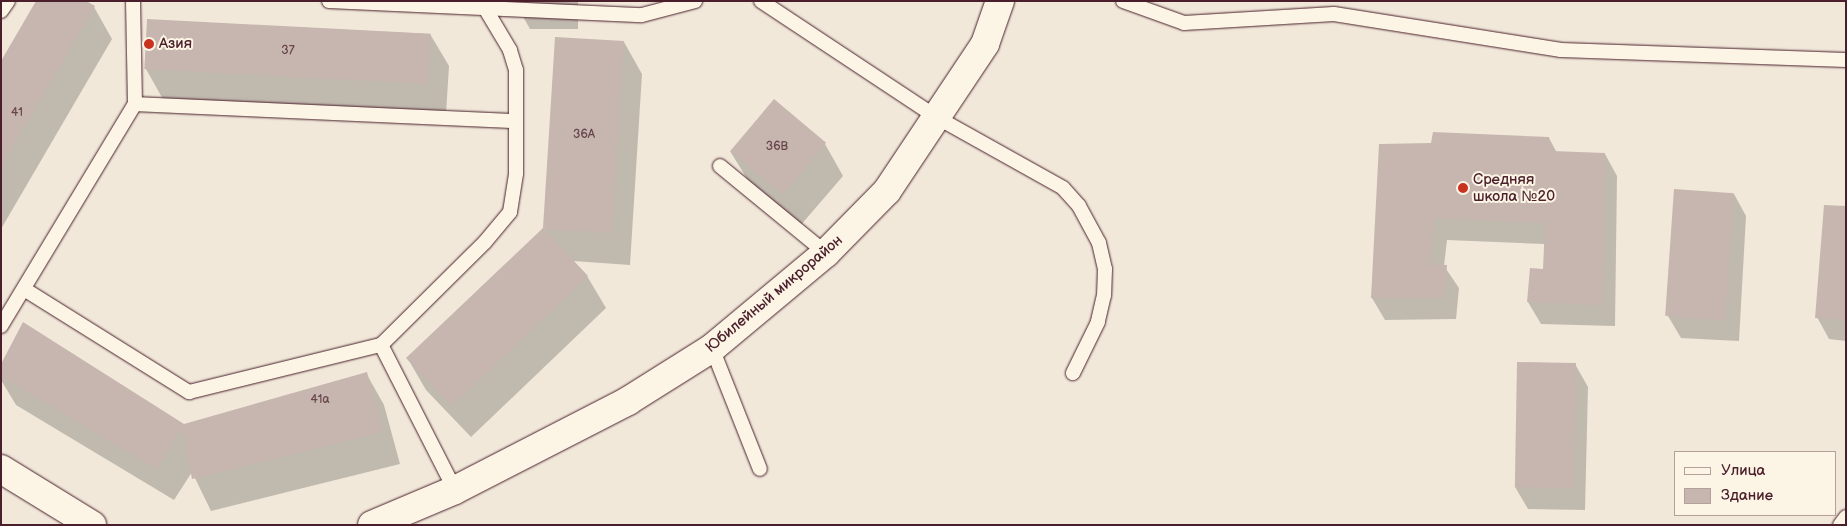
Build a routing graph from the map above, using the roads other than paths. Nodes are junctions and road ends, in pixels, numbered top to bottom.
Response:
1 (8, 1) edge
2 (133, 1) edge
3 (329, 1) edge
4 (695, 1) edge
5 (761, 1) edge
6 (1000, 1) edge
7 (1123, 1) edge
8 (1340, 1) edge
9 (485, 5) edge
10 (1, 12) edge
11 (1334, 14) junction
12 (1846, 60) edge
13 (135, 104) junction
14 (938, 118) junction
15 (516, 121) junction
16 (720, 166) dead end
17 (826, 254) junction
18 (24, 289) junction
19 (1, 326) edge
20 (381, 345) junction
21 (712, 348) junction
22 (1073, 372) dead end
23 (1, 469) edge
24 (760, 469) dead end
25 (455, 490) junction
26 (1846, 516) edge
27 (92, 525) edge
28 (372, 525) edge
29 (1840, 525) edge

1 - 10 lane
2 - 13 lane
3 - 9 lane
4 - 9 lane
5 - 14 lane
6 - 14 street, Юбилейный микрорайон
7 - 11 lane
8 - 11 lane
9 - 15 lane
11 - 12 lane
13 - 15 lane
13 - 18 lane
14 - 17 street, Юбилейный микрорайон
14 - 22 lane
15 - 20 lane
16 - 17 lane
17 - 21 street, Юбилейный микрорайон
18 - 19 lane
18 - 20 lane
20 - 25 lane
21 - 24 lane
21 - 25 street, Юбилейный микрорайон
23 - 27 street
25 - 28 street, Юбилейный микрорайон
26 - 29 lane

